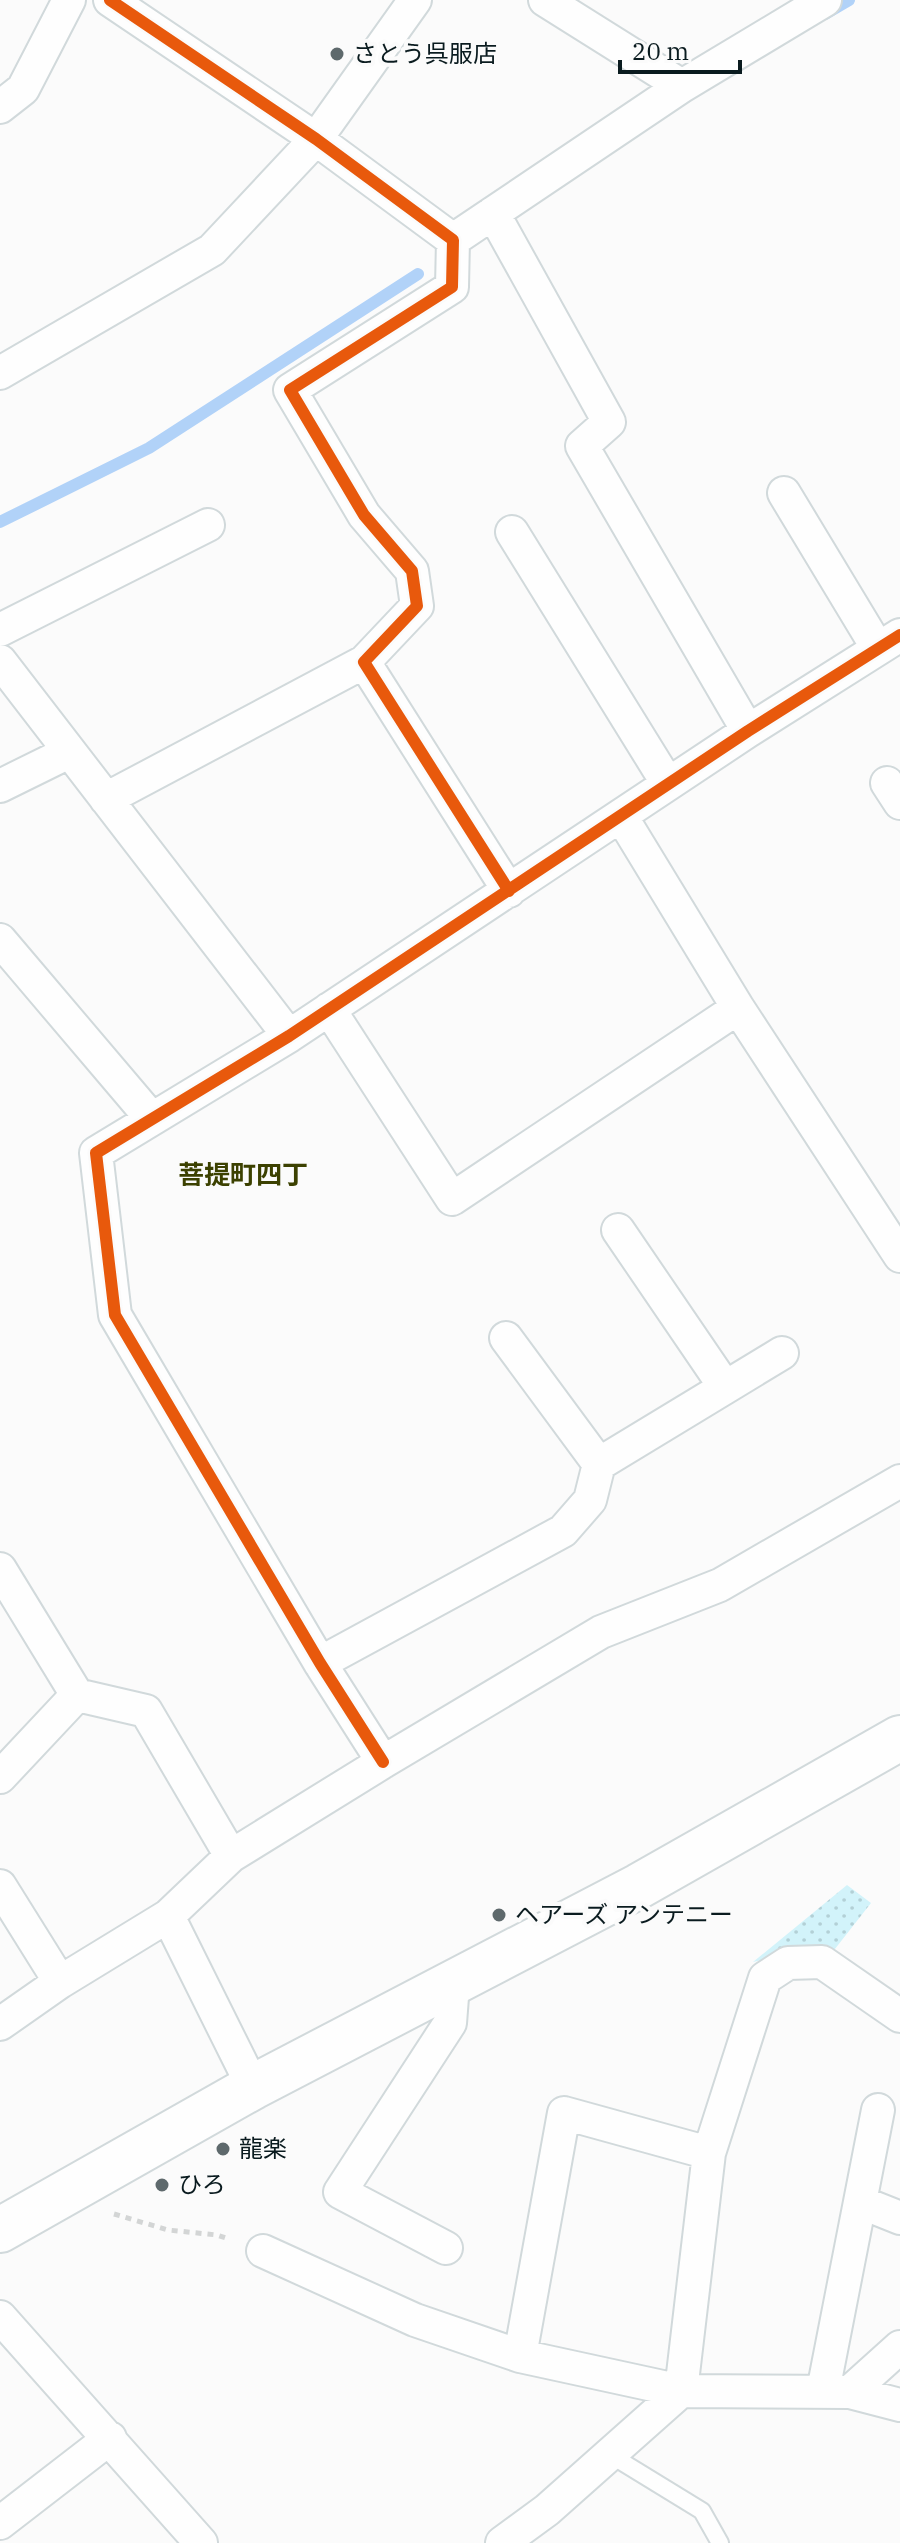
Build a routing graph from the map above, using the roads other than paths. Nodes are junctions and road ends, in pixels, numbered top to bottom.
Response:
1 (69, 0) edge
2 (110, 0) edge
3 (415, 0) edge
4 (545, 0) edge
5 (825, 0) edge
6 (682, 86) junction
7 (0, 107) edge
8 (316, 139) junction
9 (493, 213) junction
10 (453, 240) junction
11 (0, 373) edge
12 (784, 493) dead end
13 (208, 525) dead end
14 (512, 532) dead end
15 (0, 630) edge
16 (888, 641) edge
17 (0, 661) edge
18 (364, 662) junction
19 (748, 731) junction
20 (69, 752) junction
21 (668, 784) junction
22 (0, 786) edge
23 (106, 799) junction
24 (621, 816) junction
25 (509, 891) junction
26 (0, 940) edge
27 (738, 1008) junction
28 (329, 1009) junction
29 (289, 1036) junction
30 (152, 1119) junction
31 (618, 1230) dead end
32 (900, 1256) edge
33 (506, 1338) dead end
34 (782, 1353) dead end
35 (725, 1387) junction
36 (599, 1464) junction
37 (900, 1481) edge
38 (0, 1569) edge
39 (320, 1663) junction
40 (77, 1695) junction
41 (900, 1738) edge
42 (383, 1762) junction
43 (0, 1777) edge
44 (231, 1856) junction
45 (0, 1886) edge
46 (168, 1916) junction
47 (60, 1982) junction
48 (453, 1984) junction
49 (900, 2016) edge
50 (0, 2024) edge
51 (253, 2087) junction
52 (878, 2110) dead end
53 (709, 2153) junction
54 (860, 2202) junction
55 (900, 2218) edge
56 (0, 2230) edge
57 (446, 2248) dead end
58 (263, 2251) road end
59 (0, 2317) edge
60 (900, 2347) edge
61 (520, 2356) junction
62 (681, 2391) junction
63 (836, 2391) junction
64 (900, 2405) edge
65 (110, 2438) junction
66 (609, 2454) junction
67 (0, 2523) edge
68 (201, 2543) edge
69 (502, 2543) edge
70 (720, 2543) edge

1 - 7 street
2 - 8 street
3 - 8 street
4 - 6 street
5 - 6 street
6 - 9 street
8 - 10 street
8 - 11 street
9 - 10 street
9 - 19 street
10 - 18 street
12 - 16 street
13 - 15 street
14 - 21 street
16 - 19 street
17 - 20 street
18 - 23 street
18 - 25 street
19 - 21 street
20 - 22 street
20 - 23 street
21 - 24 street
23 - 29 street
24 - 25 street
24 - 27 street
25 - 28 street
26 - 30 street
27 - 28 street
27 - 32 street
28 - 29 street
29 - 30 street
30 - 39 street
31 - 35 street
33 - 36 street
34 - 35 street
35 - 36 street
36 - 39 street
37 - 42 street
38 - 40 street
39 - 42 street
40 - 43 street
40 - 44 street
41 - 48 street
42 - 44 street
44 - 46 street
45 - 47 street
46 - 47 street
46 - 51 street
47 - 50 street
48 - 51 street
48 - 57 street
49 - 53 street
51 - 56 street
52 - 54 street
53 - 61 street
53 - 62 street
54 - 55 street
54 - 63 street
58 - 61 street
59 - 65 street
60 - 63 street
61 - 62 street
62 - 63 street
62 - 66 street
63 - 64 street
65 - 67 street
65 - 68 street
66 - 69 street
66 - 70 lane

